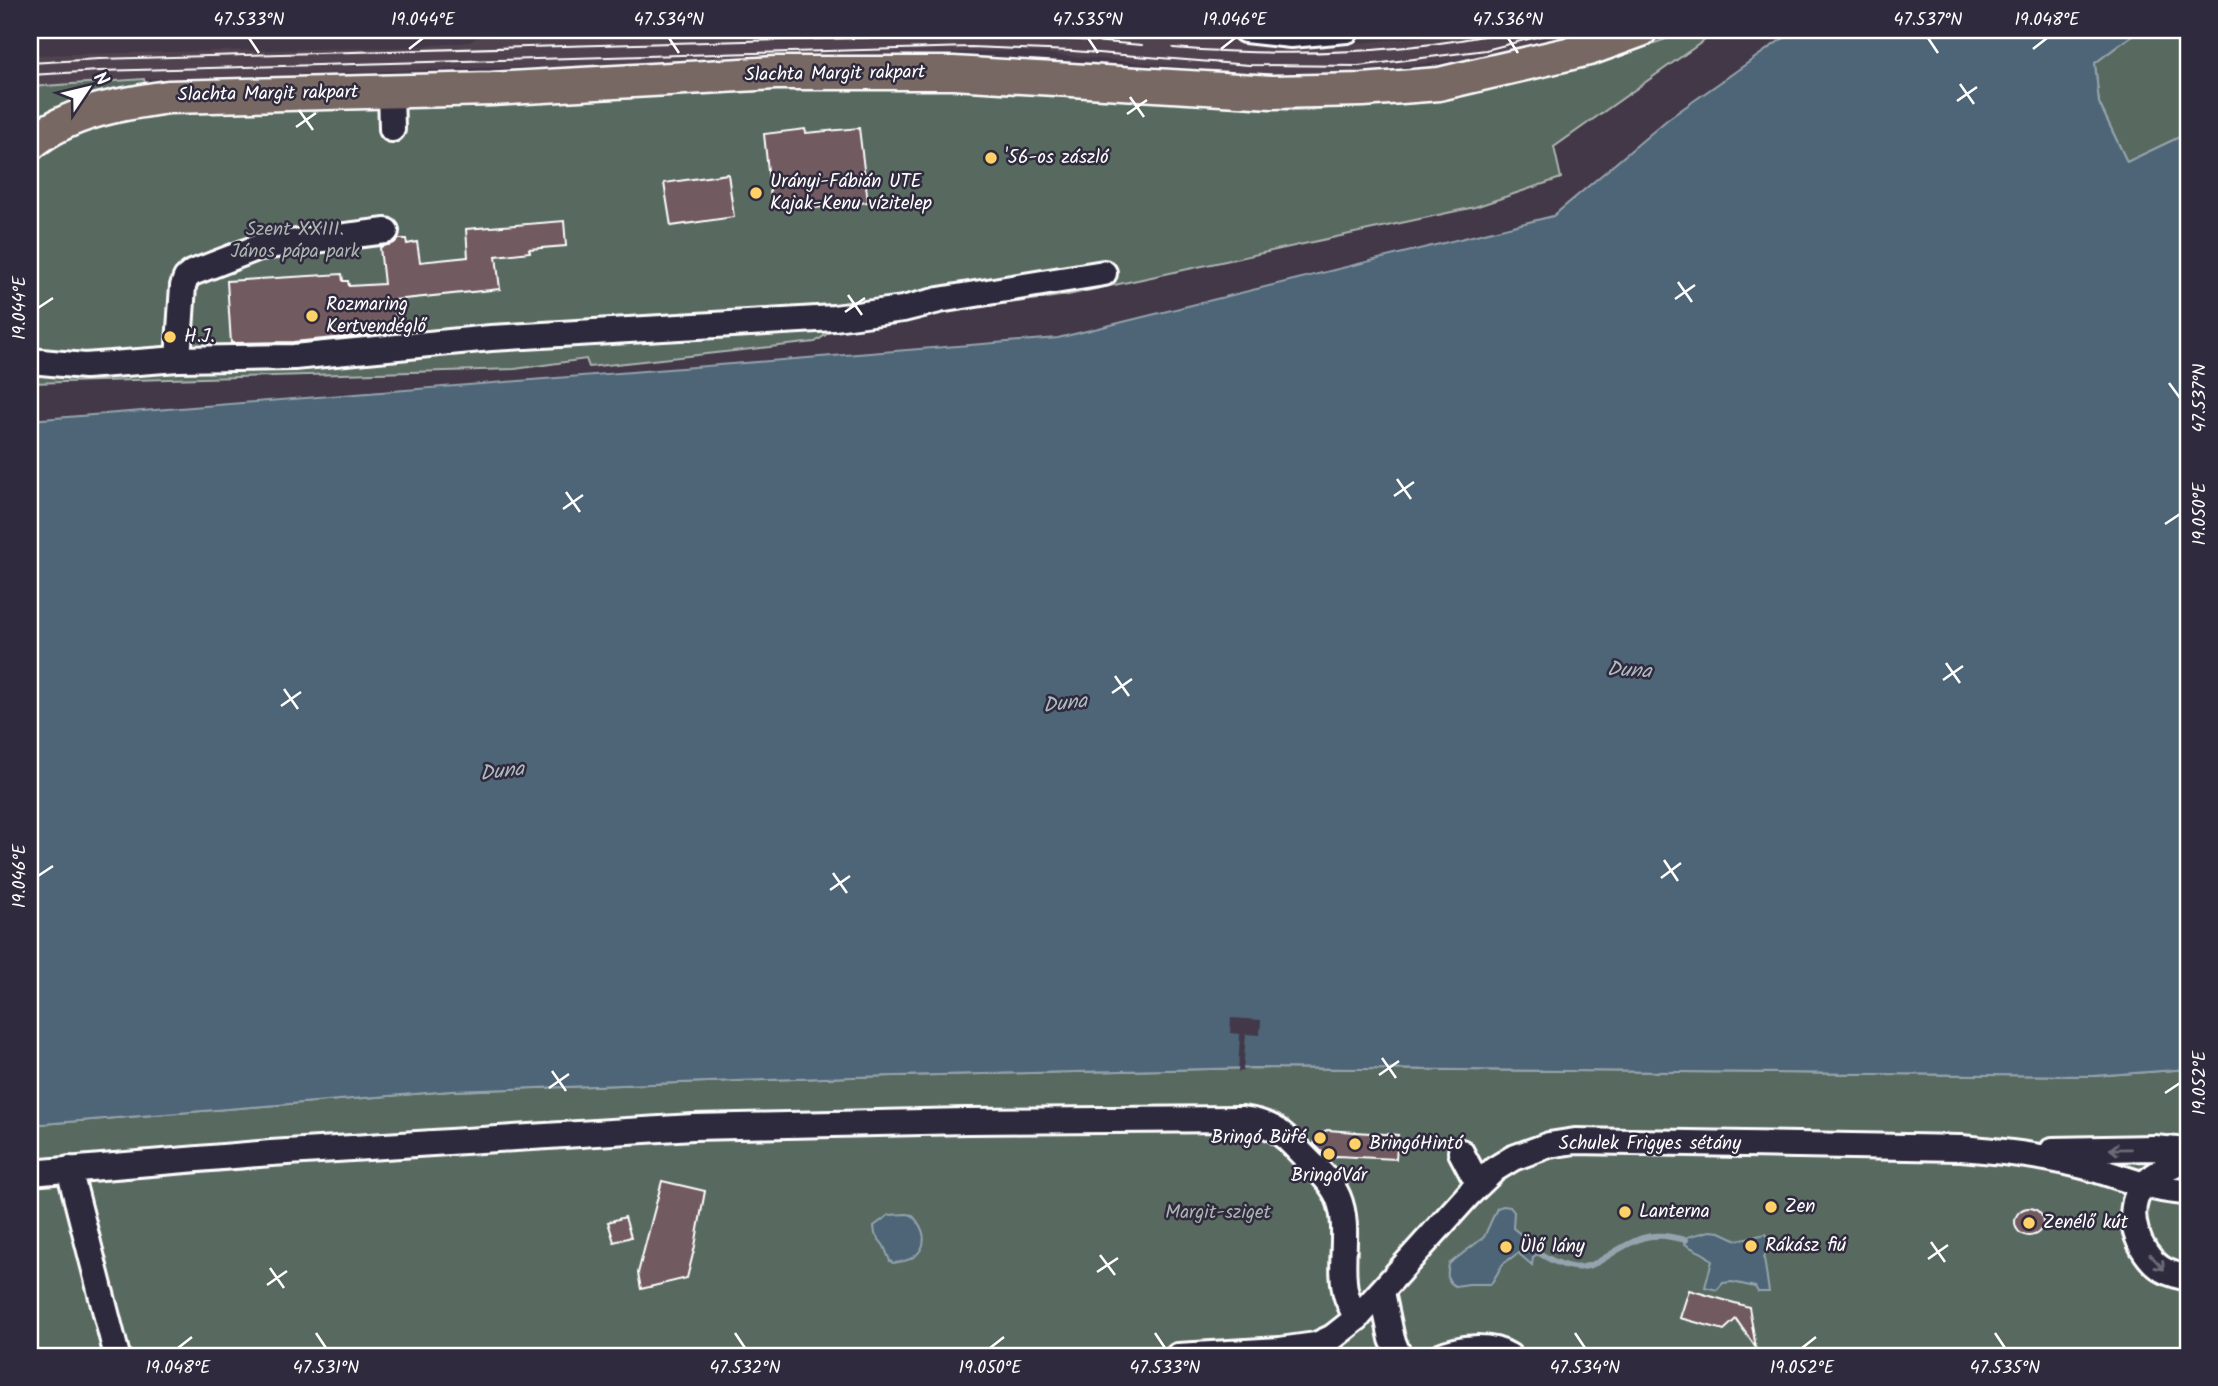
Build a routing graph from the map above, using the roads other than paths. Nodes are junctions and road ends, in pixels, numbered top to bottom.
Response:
1 (1245, 30) edge
2 (1346, 30) edge
3 (1642, 30) edge
4 (391, 91) junction
5 (392, 129) dead end
6 (30, 144) edge
7 (386, 231) dead end
8 (1104, 273) dead end
9 (178, 359) junction
10 (30, 361) edge
11 (1992, 1150) junction
12 (2188, 1151) edge
13 (1461, 1152) dead end
14 (2188, 1158) edge
15 (68, 1169) junction
16 (30, 1173) edge
17 (1480, 1182) junction
18 (2143, 1186) junction
19 (2188, 1192) edge
20 (2188, 1278) edge
21 (1382, 1292) junction
22 (1357, 1318) junction
23 (117, 1356) edge
24 (1178, 1356) edge
25 (1399, 1356) edge
26 (1440, 1356) edge
27 (1509, 1356) edge

1 - 2 street
3 - 4 main road, Slachta Margit rakpart
4 - 5 street
4 - 6 main road, Slachta Margit rakpart
7 - 9 street
8 - 9 street
9 - 10 street
12 -> 11 street, Schulek Frigyes sétány
11 - 17 street, Schulek Frigyes sétány
11 - 18 street, Schulek Frigyes sétány
13 - 17 street
14 - 18 street
15 - 16 street
15 - 22 street
15 - 23 street
17 - 21 street, Schulek Frigyes sétány
18 - 19 street, Schulek Frigyes sétány
18 -> 20 street
21 - 22 street, Schulek Frigyes sétány
21 - 25 street
22 - 24 street, Schulek Frigyes sétány
26 - 27 street

